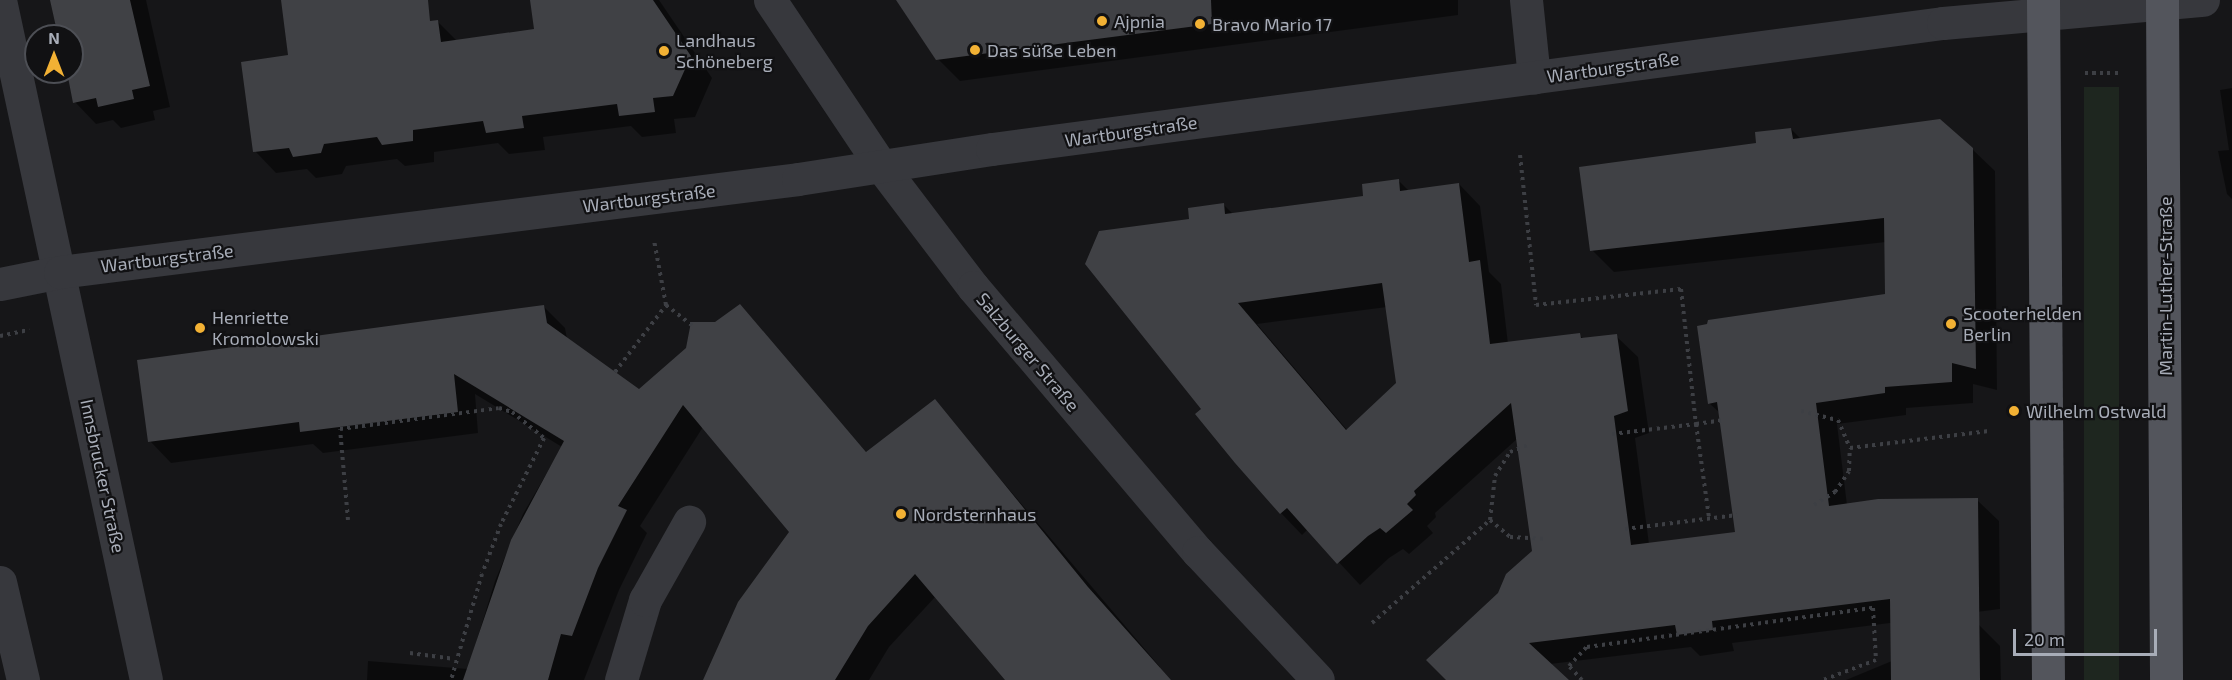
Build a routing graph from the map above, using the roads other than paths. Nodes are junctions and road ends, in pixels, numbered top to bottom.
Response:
1 (0, 0) edge
2 (770, 0) edge
3 (1526, 0) edge
4 (2203, 0) edge
5 (2162, 2) edge
6 (2044, 7) edge
7 (1534, 78) junction
8 (881, 166) junction
9 (60, 272) junction
10 (0, 284) edge
11 (689, 522) dead end
12 (0, 582) edge
13 (23, 680) edge
14 (146, 680) edge
15 (621, 680) edge
16 (1318, 680) edge
17 (2048, 680) edge
18 (2166, 680) edge

1 - 9 street, Innsbrucker Straße
2 - 8 street, Salzburger Straße
3 - 7 street
4 - 5 street, Wartburgstraße
5 - 6 street, Wartburgstraße
5 - 18 main road, Martin-Luther-Straße
6 - 7 street, Wartburgstraße
6 - 17 main road
7 - 8 street, Wartburgstraße
8 - 9 street, Wartburgstraße
8 - 16 street, Salzburger Straße
9 - 10 street
9 - 14 street, Innsbrucker Straße
11 - 15 street
12 - 13 street

